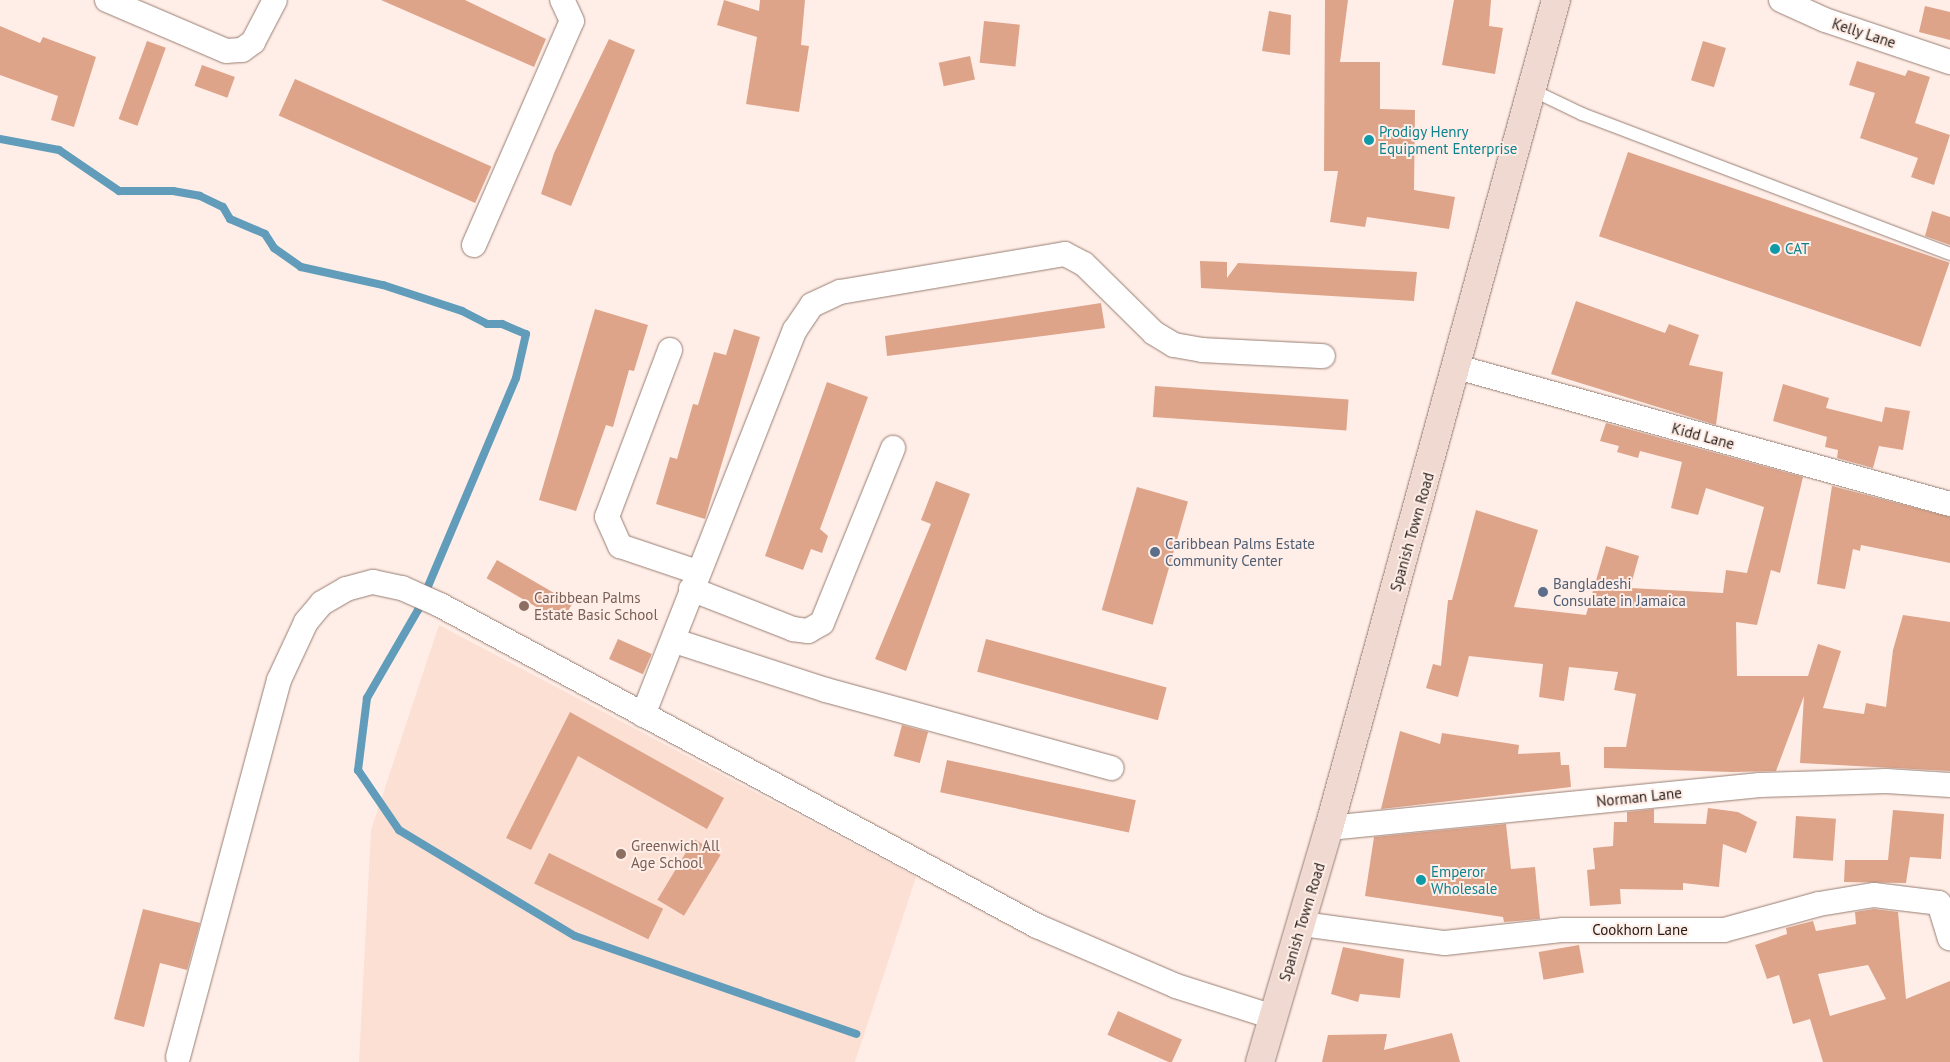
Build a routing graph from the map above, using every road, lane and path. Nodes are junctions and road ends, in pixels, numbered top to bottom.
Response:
1 (107, 0) edge
2 (275, 0) edge
3 (562, 0) edge
4 (1556, 0) edge
5 (1783, 0) edge
6 (1950, 62) edge
7 (1534, 91) junction
8 (474, 244) dead end
9 (1950, 254) edge
10 (670, 350) dead end
11 (1323, 356) dead end
12 (1457, 367) junction
13 (893, 448) dead end
14 (1950, 504) edge
15 (694, 581) junction
16 (674, 641) junction
17 (643, 714) junction
18 (1112, 768) dead end
19 (1950, 785) edge
20 (1329, 828) junction
21 (1302, 924) junction
22 (1950, 938) edge
23 (1273, 1017) junction
24 (178, 1057) dead end
25 (1260, 1062) edge

1 - 2 street
3 - 8 street
4 - 7 main road, Spanish Town Road
5 - 6 street, Kelly Lane
7 - 9 lane
7 - 12 main road, Spanish Town Road
10 - 15 street
11 - 15 street
12 - 14 street, Kidd Lane
12 - 20 main road, Spanish Town Road
13 - 15 street
15 - 16 street
16 - 17 street
16 - 18 street
17 - 23 street
17 - 24 street
19 - 20 street, Norman Lane
20 - 21 main road, Spanish Town Road
21 - 22 street, Cookhorn Lane
21 - 23 main road, Spanish Town Road
23 - 25 main road, Spanish Town Road

